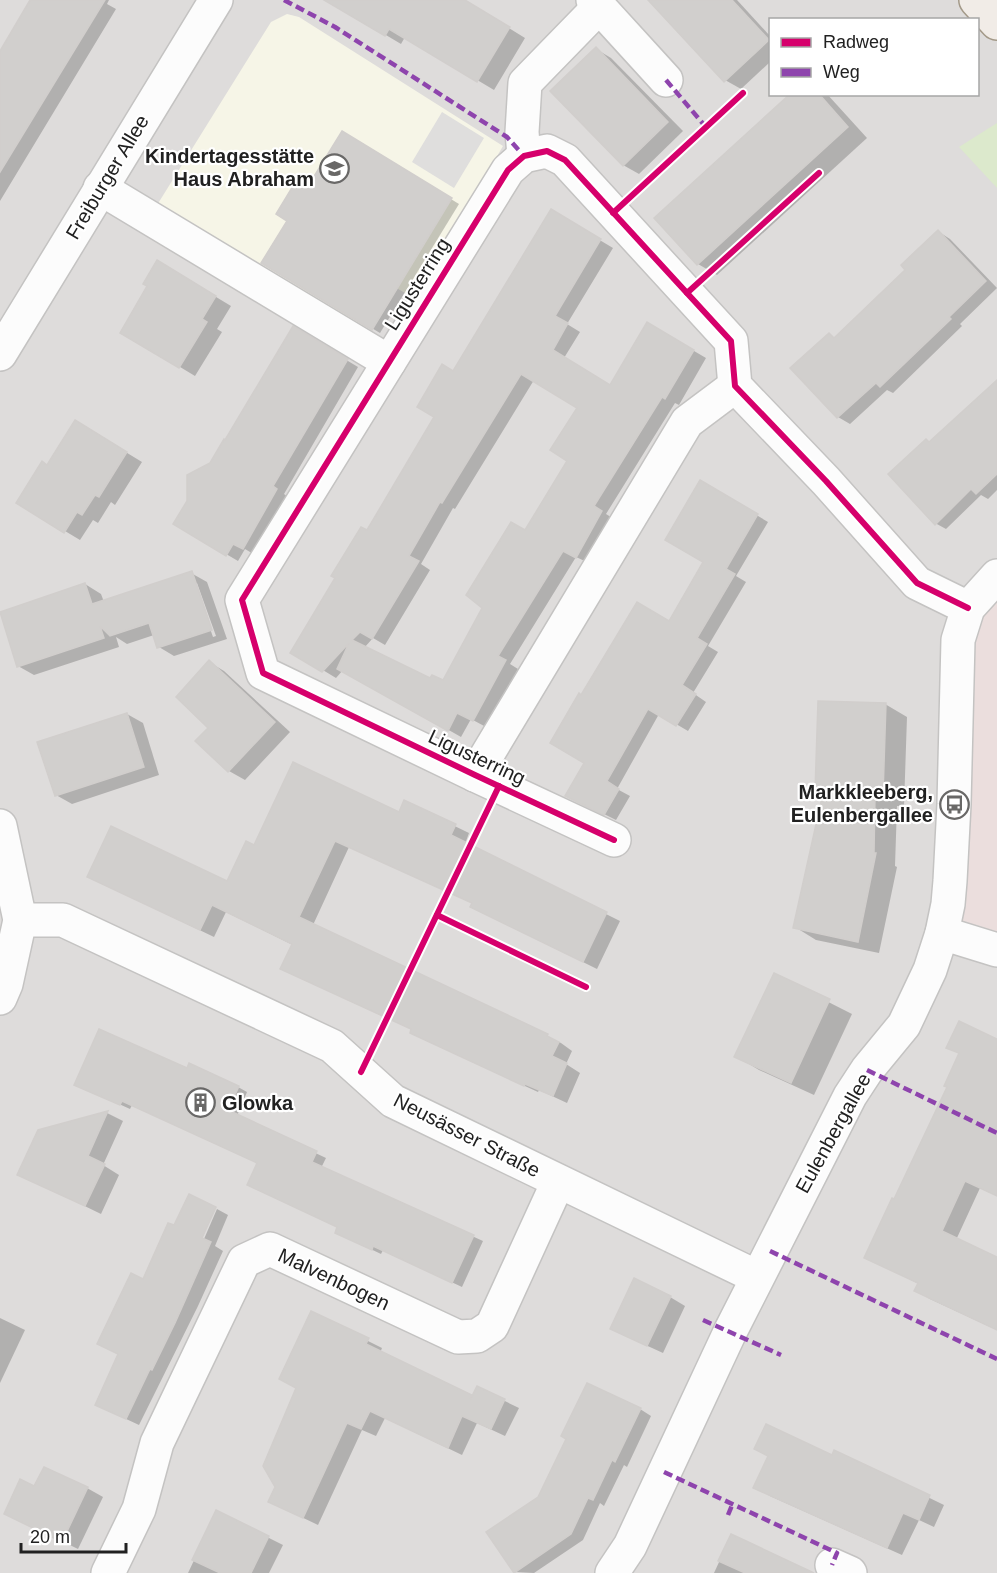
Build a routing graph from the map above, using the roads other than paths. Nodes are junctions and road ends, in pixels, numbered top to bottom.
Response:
1 (216, 0) edge
2 (976, 0) edge
3 (596, 3) edge
4 (997, 22) edge
5 (666, 80) dead end
6 (524, 156) junction
7 (100, 188) junction
8 (0, 354) edge
9 (388, 362) junction
10 (735, 386) junction
11 (997, 576) edge
12 (968, 608) junction
13 (475, 775) junction
14 (0, 826) edge
15 (614, 840) dead end
16 (20, 920) junction
17 (942, 933) junction
18 (997, 950) edge
19 (0, 998) edge
20 (558, 1182) junction
21 (757, 1277) junction
22 (108, 1573) edge
23 (612, 1573) edge

1 - 7 street, Freiburger Allee
2 - 4 main road
3 - 5 street
3 - 6 street
6 - 9 street, Ligusterring
6 - 10 street
7 - 8 street, Freiburger Allee
7 - 9 street
9 - 13 street, Ligusterring
10 - 12 street
10 - 13 street, Ligusterring
11 - 12 street, Eulenbergallee
12 - 17 street, Eulenbergallee
13 - 15 street, Ligusterring
14 - 16 street
16 - 19 street
16 - 20 street, Neusässer Straße
17 - 18 street
17 - 21 street, Eulenbergallee
20 - 21 street, Neusässer Straße
20 - 22 street, Malvenbogen
21 - 23 street, Eulenbergallee

